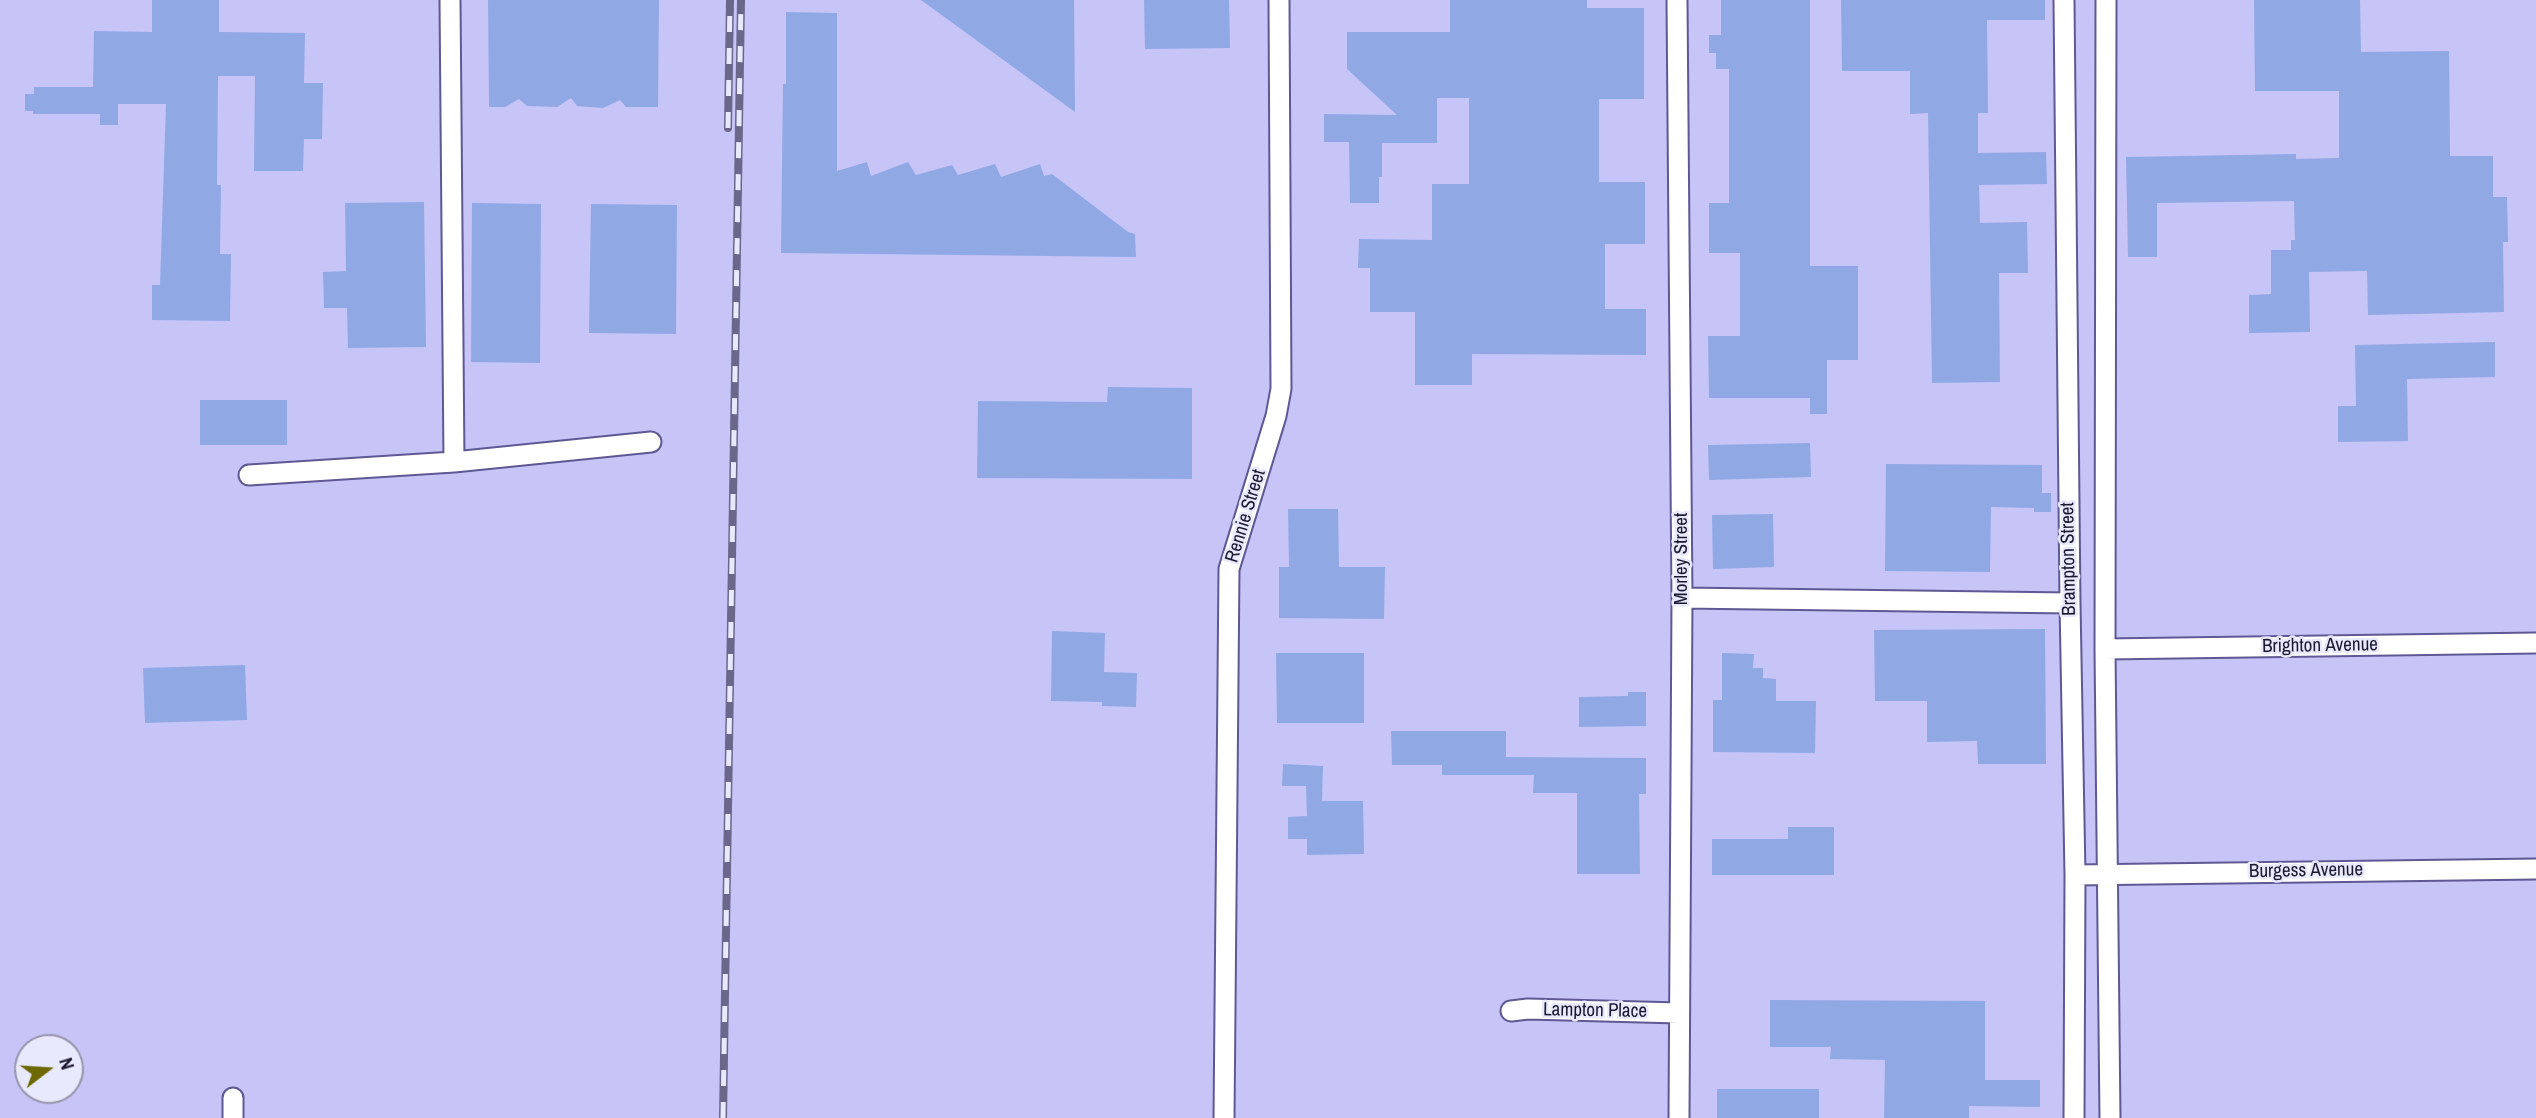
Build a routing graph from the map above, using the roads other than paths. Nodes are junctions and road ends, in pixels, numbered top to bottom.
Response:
1 (450, 0) edge
2 (1279, 0) edge
3 (1677, 0) edge
4 (2064, 0) edge
5 (2106, 0) edge
6 (651, 442) dead end
7 (454, 462) junction
8 (249, 475) dead end
9 (1682, 598) junction
10 (2070, 603) junction
11 (2536, 643) edge
12 (2105, 649) junction
13 (2536, 869) edge
14 (2109, 873) junction
15 (2075, 875) junction
16 (1511, 1011) dead end
17 (1679, 1013) junction
18 (233, 1098) dead end
19 (233, 1118) edge
20 (1224, 1118) edge
21 (1679, 1118) edge
22 (2074, 1118) edge
23 (2110, 1118) edge

1 - 7 street
2 - 20 street, Rennie Street
3 - 9 street, Morley Street
4 - 10 street, Brampton Street
5 - 12 street, Brampton Street
6 - 7 street
7 - 8 street
9 - 10 street
9 - 17 street, Morley Street
10 - 15 street, Brampton Street
11 - 12 street, Brighton Avenue
12 - 14 street, Brampton Street
13 - 14 street, Burgess Avenue
14 - 15 street, Burgess Avenue
14 - 23 street, Brampton Street
15 - 22 street, Brampton Street
16 - 17 street, Lampton Place
17 - 21 street, Morley Street
18 - 19 street

